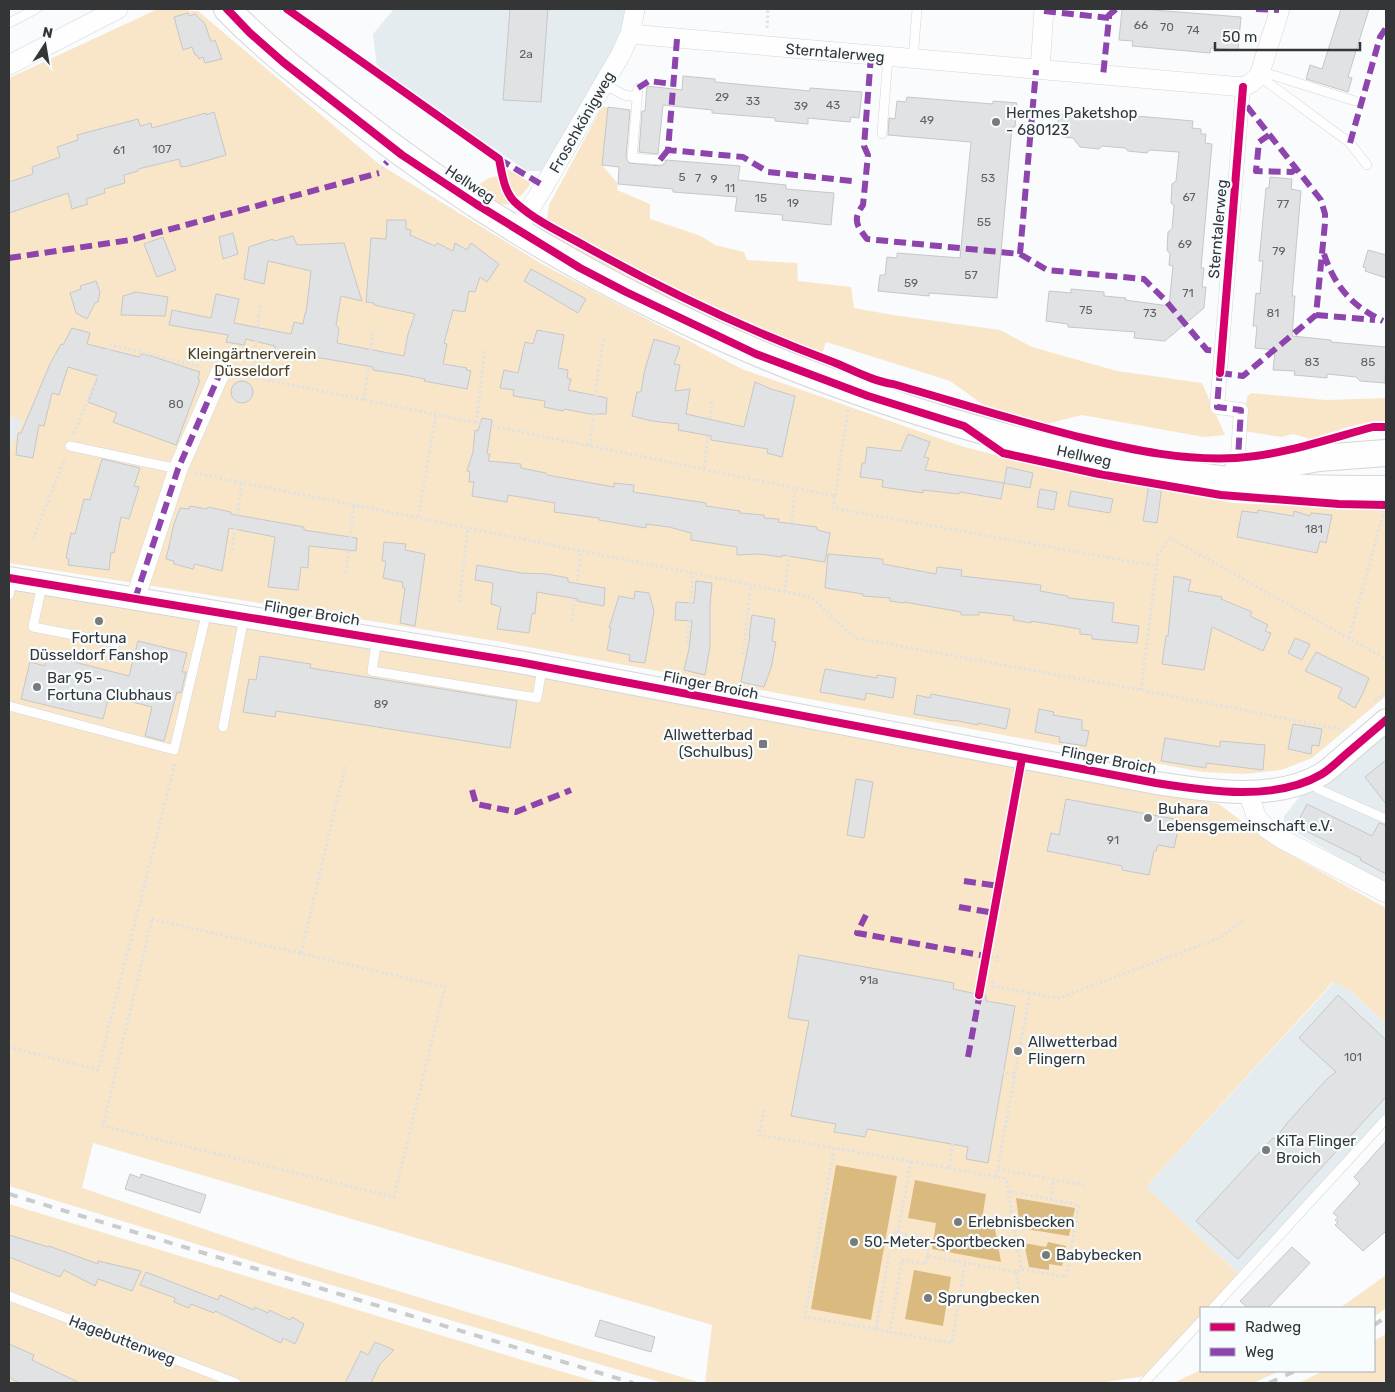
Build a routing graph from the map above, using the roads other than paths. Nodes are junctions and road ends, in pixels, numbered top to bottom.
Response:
1 (36, 9) edge
2 (118, 9) edge
3 (226, 9) edge
4 (635, 9) edge
5 (917, 9) edge
6 (1044, 9) edge
7 (1280, 9) edge
8 (9, 23) edge
9 (630, 34) junction
10 (888, 57) junction
11 (913, 59) junction
12 (9, 65) edge
13 (1040, 70) junction
14 (1260, 73) junction
15 (604, 84) junction
16 (1243, 87) junction
17 (1355, 101) dead end
18 (882, 134) dead end
19 (660, 160) dead end
20 (1367, 165) dead end
21 (517, 230) junction
22 (221, 371) road end
23 (70, 446) dead end
24 (1386, 453) edge
25 (1238, 454) dead end
26 (178, 469) junction
27 (1206, 477) junction
28 (1386, 497) edge
29 (10, 584) edge
30 (42, 584) junction
31 (135, 599) junction
32 (207, 610) junction
33 (244, 617) junction
34 (377, 638) junction
35 (116, 643) dead end
36 (542, 666) junction
37 (9, 706) edge
38 (1386, 720) edge
39 (223, 727) dead end
40 (1313, 779) junction
41 (1248, 792) junction
42 (1386, 819) edge
43 (1386, 893) edge
44 (1386, 1119) edge
45 (9, 1296) edge
46 (1214, 1307) edge
47 (1200, 1322) edge
48 (236, 1383) edge
49 (1144, 1383) edge

1 - 8 lane
2 - 12 street
3 - 21 main road, Hellweg
4 - 9 street, Froschkönigweg
5 - 11 lane
6 - 13 street
7 - 14 street
9 - 10 street, Sterntalerweg
9 - 15 street, Froschkönigweg
10 - 11 street, Sterntalerweg
10 - 18 lane
11 - 13 street, Sterntalerweg
13 - 16 street, Sterntalerweg
14 - 16 street
14 - 17 lane
14 - 20 lane
15 - 19 lane
15 - 21 street, Froschkönigweg
16 - 25 street, Sterntalerweg
21 - 27 main road, Hellweg
22 - 26 street
23 - 26 lane
24 - 27 main road, Hellweg
26 - 31 street
27 - 28 main road, Hellweg
29 - 30 street, Flinger Broich
30 - 31 street, Flinger Broich
30 - 35 lane
31 - 32 street, Flinger Broich
32 - 33 street, Flinger Broich
32 - 37 lane
33 - 34 street, Flinger Broich
33 - 39 lane
34 - 36 street, Flinger Broich
34 - 36 lane
36 - 41 street, Flinger Broich
38 - 40 street, Flinger Broich
40 - 41 street, Flinger Broich
40 - 42 lane
41 - 43 street
44 - 46 lane
45 - 48 lane, Hagebuttenweg
47 - 49 lane

